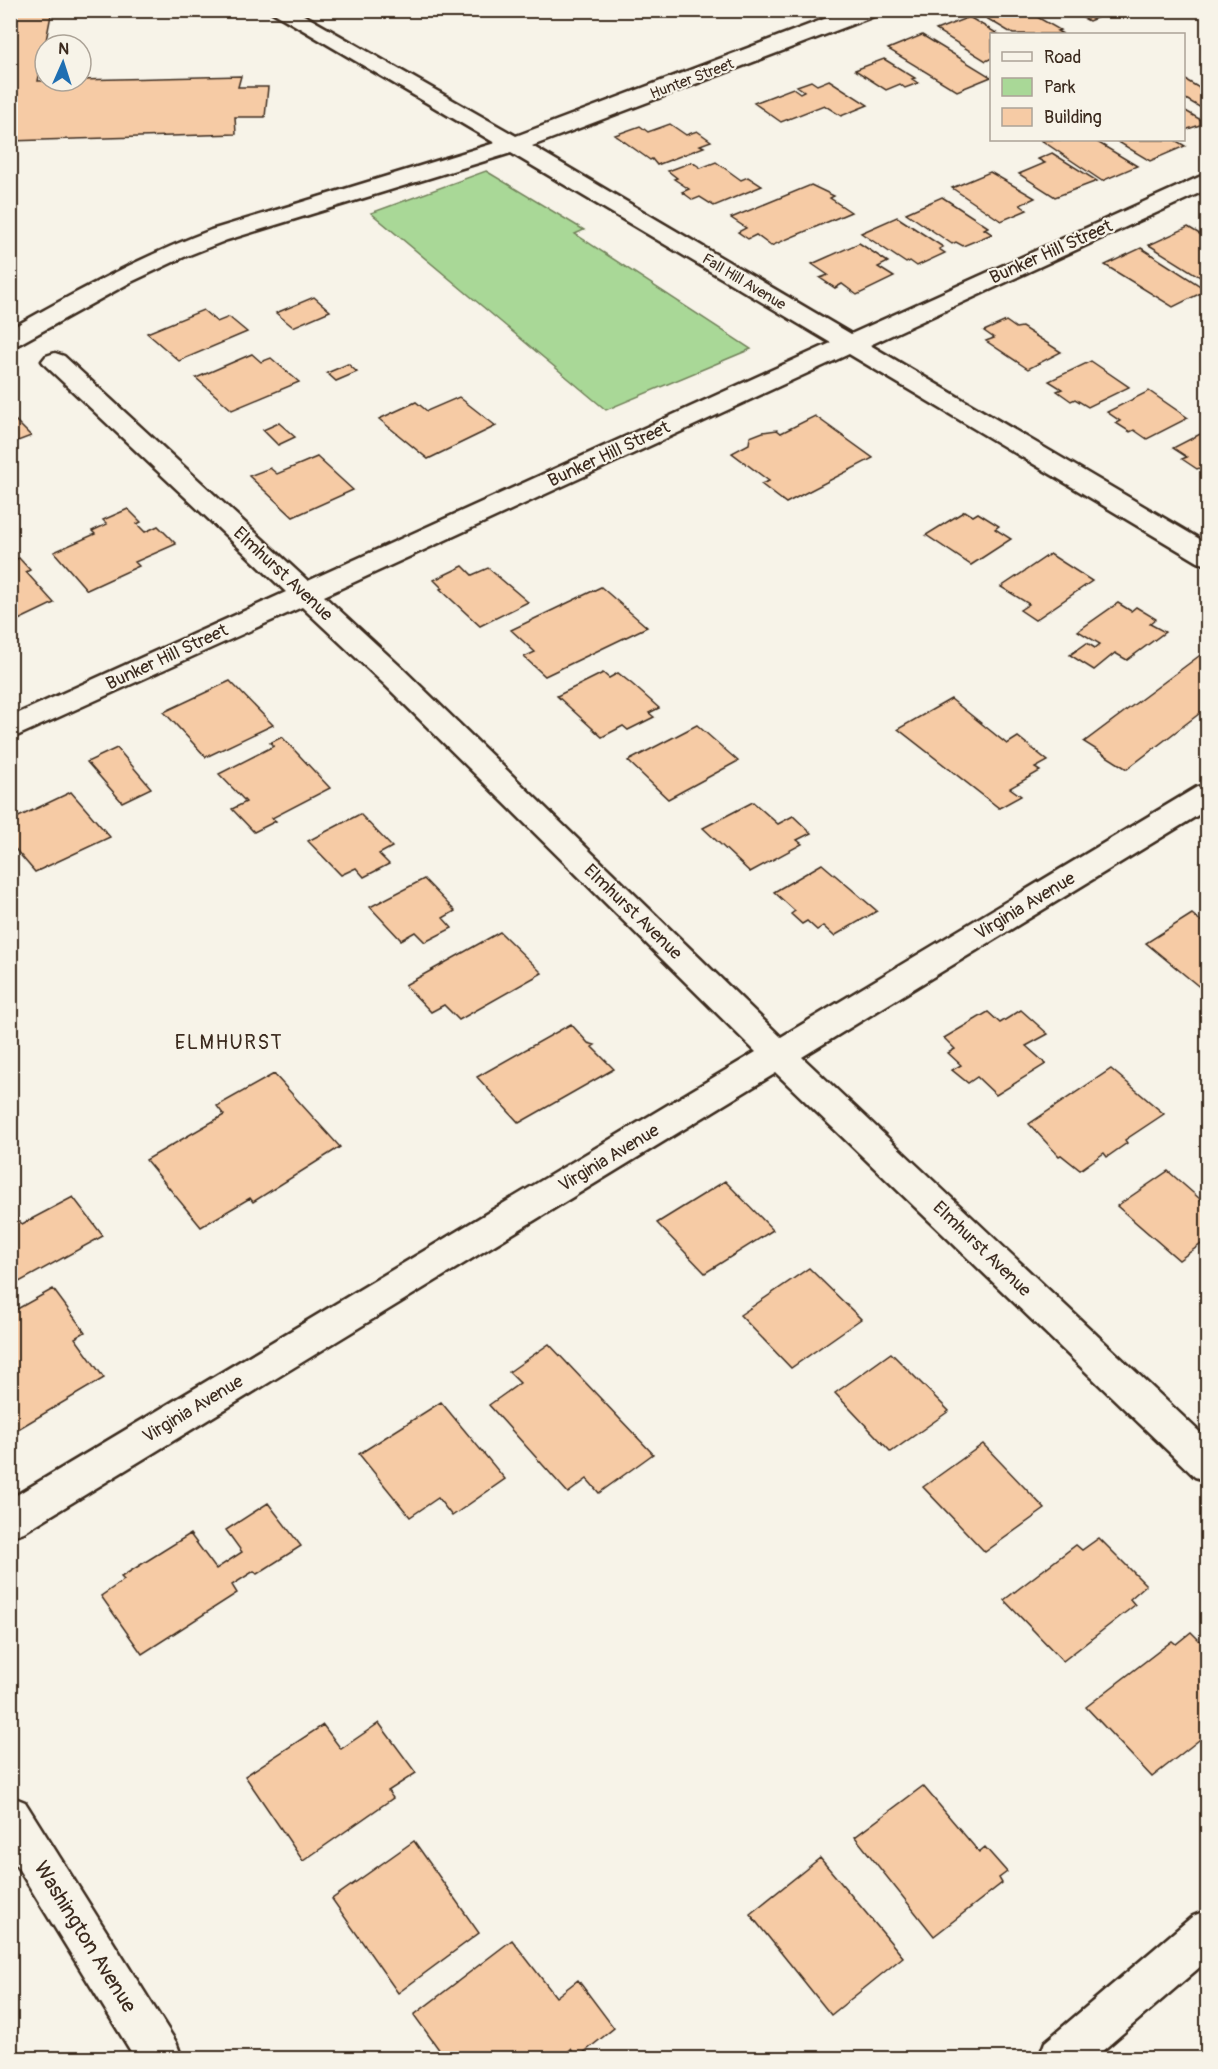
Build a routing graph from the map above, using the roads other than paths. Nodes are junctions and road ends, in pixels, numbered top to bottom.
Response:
1 (279, 10) edge
2 (869, 10) edge
3 (514, 145) junction
4 (1208, 180) edge
5 (10, 339) edge
6 (848, 343) junction
7 (55, 361) dead end
8 (1208, 556) edge
9 (305, 595) junction
10 (10, 729) edge
11 (1208, 795) edge
12 (780, 1056) junction
13 (1208, 1465) edge
14 (10, 1520) edge
15 (10, 1816) edge
16 (1208, 1931) edge
17 (160, 2058) edge
18 (1060, 2058) edge

1 - 3 street, Fall Hill Avenue
2 - 3 street, Hunter Street
3 - 5 street, Hunter Street
3 - 6 street, Fall Hill Avenue
4 - 6 street, Bunker Hill Street
6 - 8 street, Fall Hill Avenue
6 - 9 street, Bunker Hill Street
7 - 9 street, Elmhurst Avenue
9 - 10 street, Bunker Hill Street
9 - 12 street, Elmhurst Avenue
11 - 12 street, Virginia Avenue
12 - 13 street, Elmhurst Avenue
12 - 14 street, Virginia Avenue
15 - 17 street, Washington Avenue
16 - 18 street

